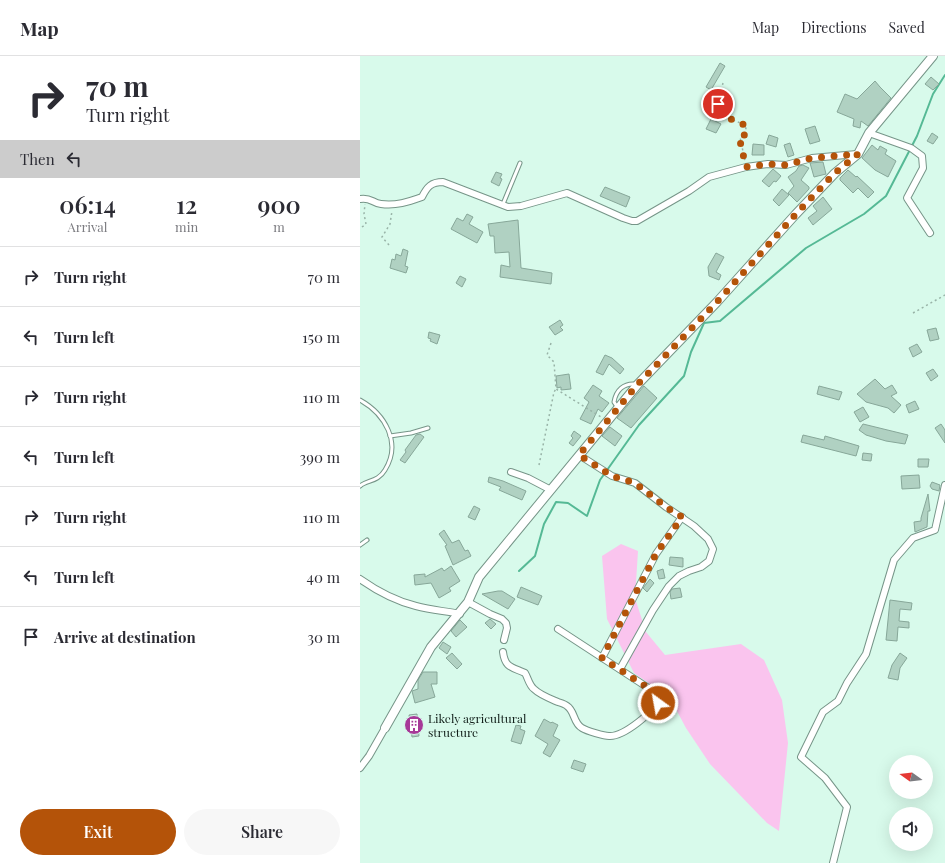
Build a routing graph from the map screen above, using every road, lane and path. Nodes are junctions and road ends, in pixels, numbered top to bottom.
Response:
1 (933, 56) edge
2 (723, 83) dead end
3 (869, 133) junction
4 (858, 154) junction
5 (520, 163) dead end
6 (746, 167) junction
7 (360, 199) edge
8 (371, 199) junction
9 (502, 204) junction
10 (394, 205) junction
11 (362, 227) dead end
12 (930, 233) dead end
13 (389, 245) dead end
14 (945, 295) edge
15 (913, 313) dead end
16 (552, 343) dead end
17 (556, 389) junction
18 (360, 400) edge
19 (607, 421) junction
20 (428, 428) dead end
21 (390, 436) junction
22 (579, 455) junction
23 (539, 465) dead end
24 (511, 472) dead end
25 (945, 485) edge
26 (360, 486) edge
27 (551, 490) junction
28 (682, 517) junction
29 (367, 540) dead end
30 (360, 545) edge
31 (360, 579) edge
32 (468, 602) junction
33 (460, 614) junction
34 (558, 629) dead end
35 (504, 640) dead end
36 (502, 652) dead end
37 (602, 658) junction
38 (620, 669) junction
39 (385, 728) joint
40 (360, 768) edge
41 (833, 863) edge

1 - 3 street
2 - 6 path
3 - 4 street
3 - 12 street
4 - 6 street
4 - 19 street
5 - 9 lane
6 - 9 street
7 - 8 street
8 - 10 street
8 - 11 path
9 - 10 street
10 - 13 path
14 - 15 path
16 - 17 path
17 - 19 path
17 - 23 path
18 - 21 lane
19 - 22 street
20 - 21 lane
21 - 26 lane
22 - 27 street
22 - 28 street
24 - 27 street
25 - 41 street
27 - 32 street
28 - 37 street
28 - 38 street
29 - 30 lane
31 - 33 street
32 - 33 street
32 - 35 street
33 - 39 street
34 - 37 street
36 - 38 street
37 - 38 street
39 - 40 street

